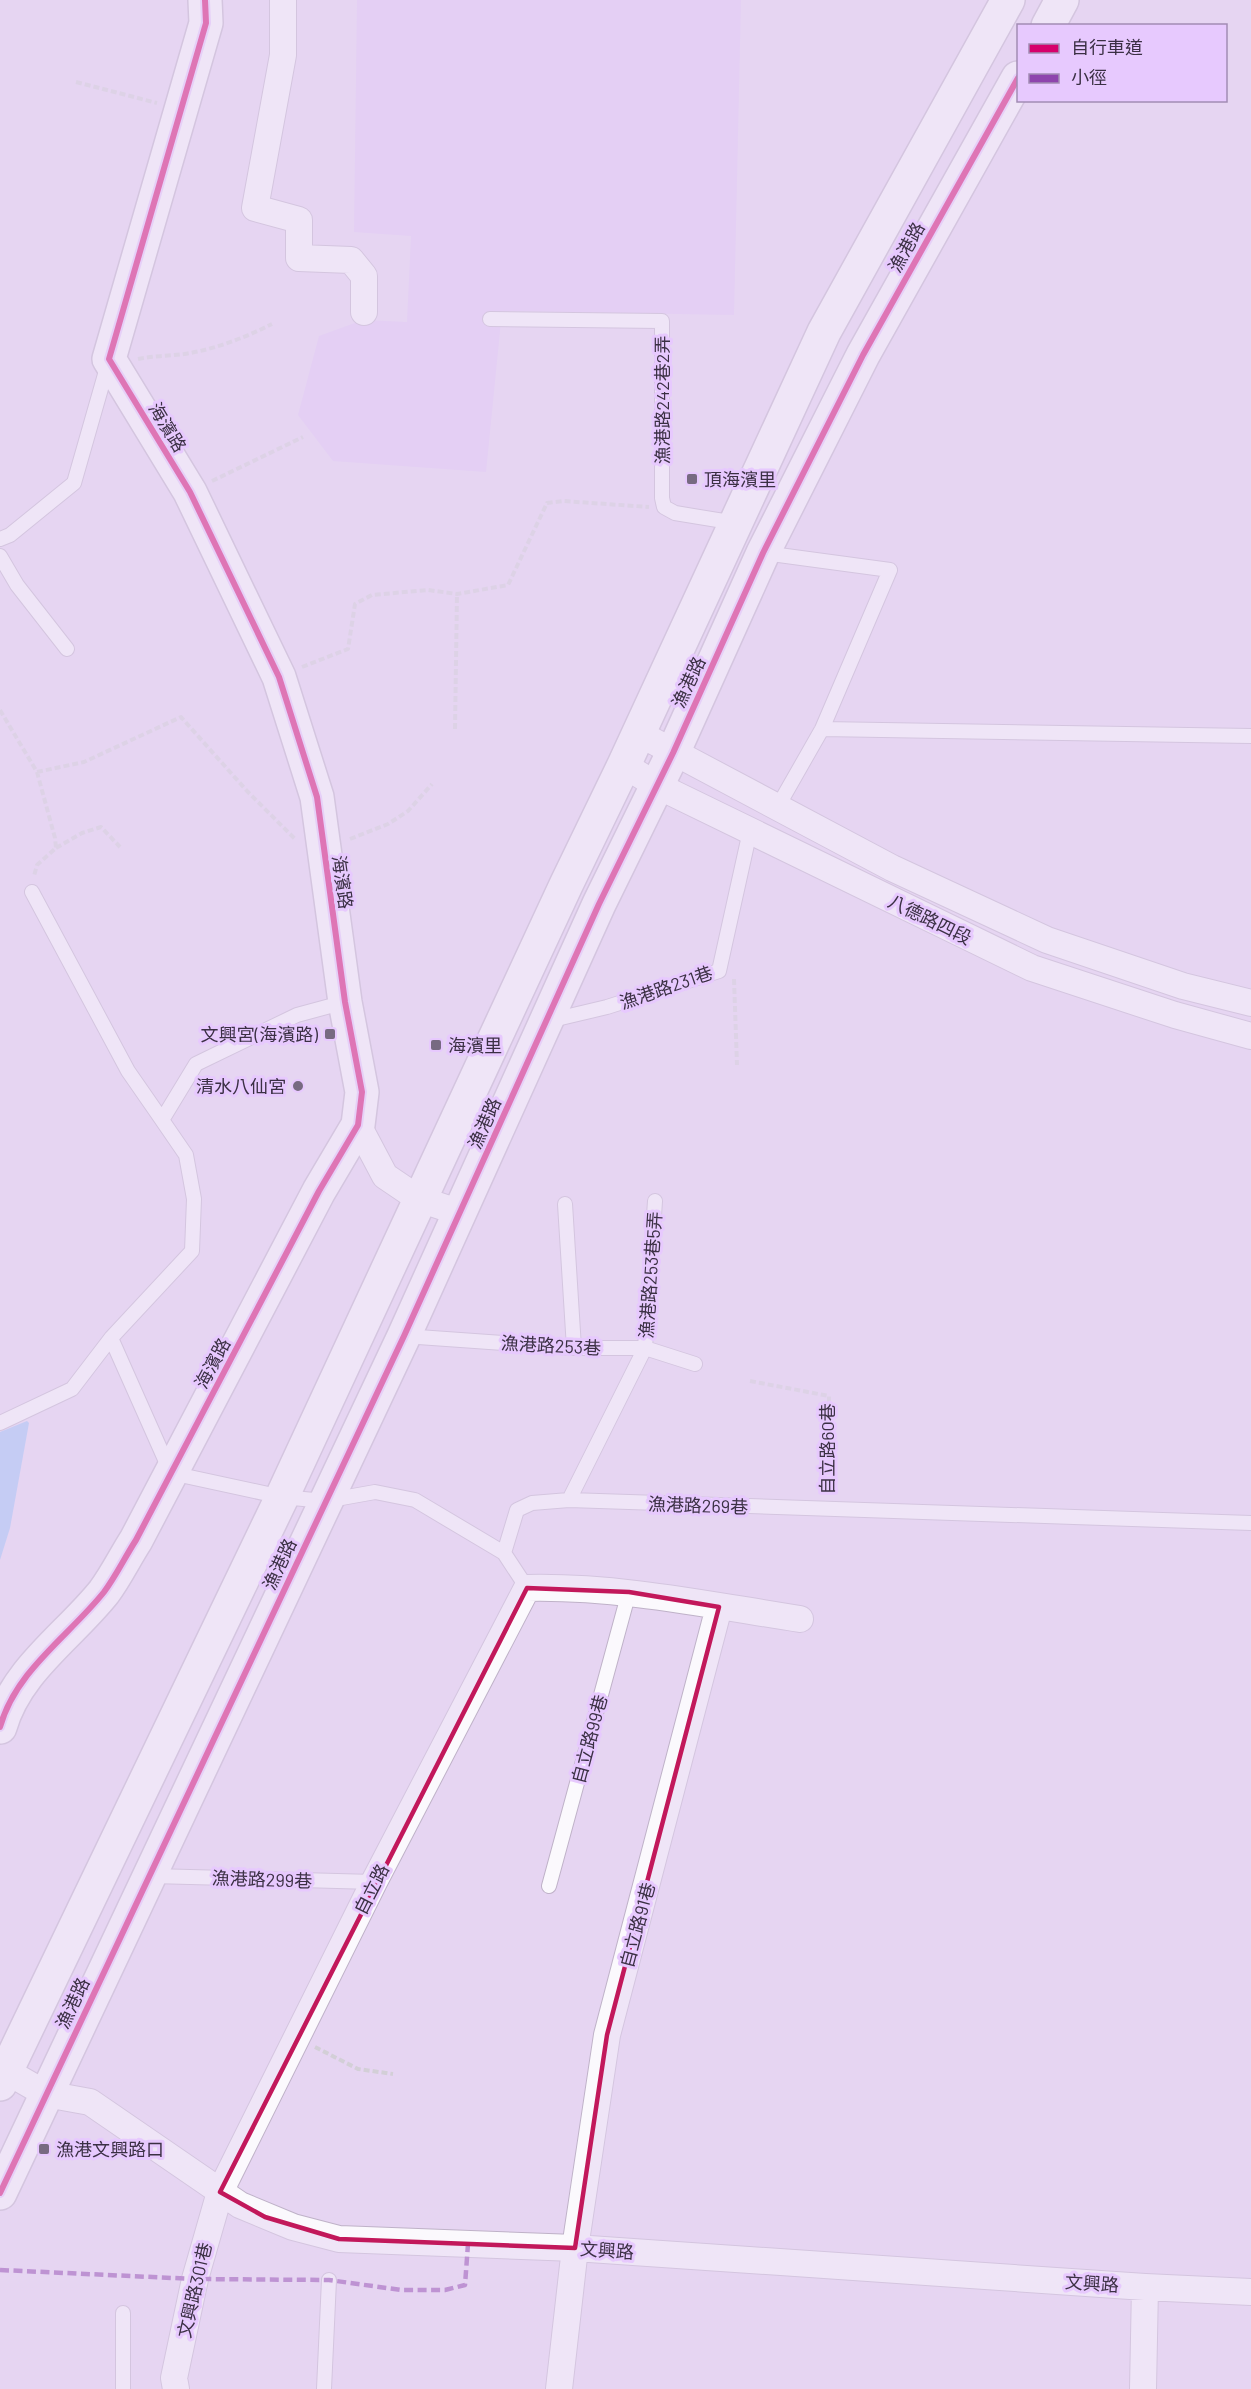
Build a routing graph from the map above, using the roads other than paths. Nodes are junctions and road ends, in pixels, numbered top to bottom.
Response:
1 (205, 0) edge
2 (284, 0) edge
3 (1008, 0) edge
4 (1062, 0) edge
5 (1049, 24) edge
6 (1017, 80) edge
7 (364, 312) dead end
8 (490, 319) dead end
9 (109, 359) junction
10 (736, 523) junction
11 (0, 539) edge
12 (764, 553) junction
13 (0, 556) edge
14 (67, 649) dead end
15 (822, 729) junction
16 (638, 733) junction
17 (1251, 736) edge
18 (672, 753) junction
19 (624, 765) junction
20 (656, 785) junction
21 (777, 808) junction
22 (750, 831) junction
23 (32, 892) road end
24 (1243, 1001) edge
25 (345, 1002) junction
26 (546, 1022) junction
27 (1240, 1033) edge
28 (162, 1120) junction
29 (358, 1125) junction
30 (419, 1199) junction
31 (655, 1201) dead end
32 (566, 1204) dead end
33 (461, 1213) junction
34 (404, 1336) junction
35 (111, 1338) junction
36 (574, 1348) junction
37 (645, 1348) junction
38 (695, 1364) dead end
39 (0, 1423) edge
40 (171, 1473) junction
41 (282, 1497) junction
42 (569, 1500) junction
43 (325, 1501) junction
44 (1251, 1523) edge
45 (504, 1553) junction
46 (527, 1588) junction
47 (629, 1592) junction
48 (719, 1607) junction
49 (800, 1619) dead end
50 (0, 1727) edge
51 (150, 1876) junction
52 (374, 1882) junction
53 (549, 1886) dead end
54 (2, 2073) edge
55 (46, 2094) junction
56 (220, 2192) junction
57 (0, 2193) edge
58 (575, 2248) junction
59 (329, 2280) dead end
60 (1145, 2287) junction
61 (1251, 2292) edge
62 (123, 2313) dead end
63 (123, 2389) edge
64 (176, 2389) edge
65 (324, 2389) edge
66 (559, 2389) edge
67 (1143, 2389) edge

1 - 9 street
2 - 7 street
3 - 10 street, 漁港路
4 - 5 street
6 - 12 street, 漁港路
8 - 10 lane, 漁港路242巷2弄
9 - 11 lane
9 - 25 street, 海濱路
10 - 16 street, 漁港路
12 - 15 lane
12 - 18 street, 漁港路
13 - 14 lane
15 - 17 lane
15 - 21 lane
16 - 18 street, 八德路四段
16 - 19 street, 漁港路
18 - 20 street, 漁港路
18 - 21 street, 八德路四段
19 - 20 street, 八德路四段
19 - 30 street, 漁港路
20 - 22 street, 八德路四段
20 - 26 street, 漁港路
21 - 24 street, 八德路四段
22 - 26 lane, 漁港路231巷
22 - 27 street, 八德路四段
23 - 28 lane
24 - 27 street
25 - 28 lane
25 - 29 street, 海濱路
26 - 33 street, 漁港路
28 - 35 lane
29 - 30 street
29 - 40 street, 海濱路
30 - 33 street
30 - 41 street, 漁港路
31 - 37 lane, 漁港路253巷5弄
32 - 36 lane
33 - 34 street, 漁港路
34 - 36 lane, 漁港路253巷
34 - 43 street, 漁港路
35 - 39 lane
35 - 40 lane
36 - 37 lane, 漁港路253巷
37 - 38 lane, 漁港路253巷
37 - 42 lane
40 - 41 lane
40 - 50 street, 海濱路
41 - 43 lane
41 - 54 street, 漁港路
42 - 44 lane, 漁港路269巷
42 - 45 lane, 漁港路269巷
43 - 45 lane
43 - 51 street, 漁港路
45 - 46 lane
46 - 47 street
46 - 52 street, 自立路
47 - 48 street
47 - 53 lane, 自立路99巷
48 - 49 street
48 - 58 street, 自立路91巷
51 - 52 lane, 漁港路299巷
51 - 55 street, 漁港路
52 - 56 street, 自立路
54 - 55 street, 文興路
55 - 56 street, 文興路
55 - 57 street, 漁港路
56 - 58 street, 文興路
56 - 64 street, 文興路301巷
58 - 60 street, 文興路
58 - 66 street, 自立路91巷
59 - 65 lane
60 - 61 street, 文興路
60 - 67 street
62 - 63 lane

